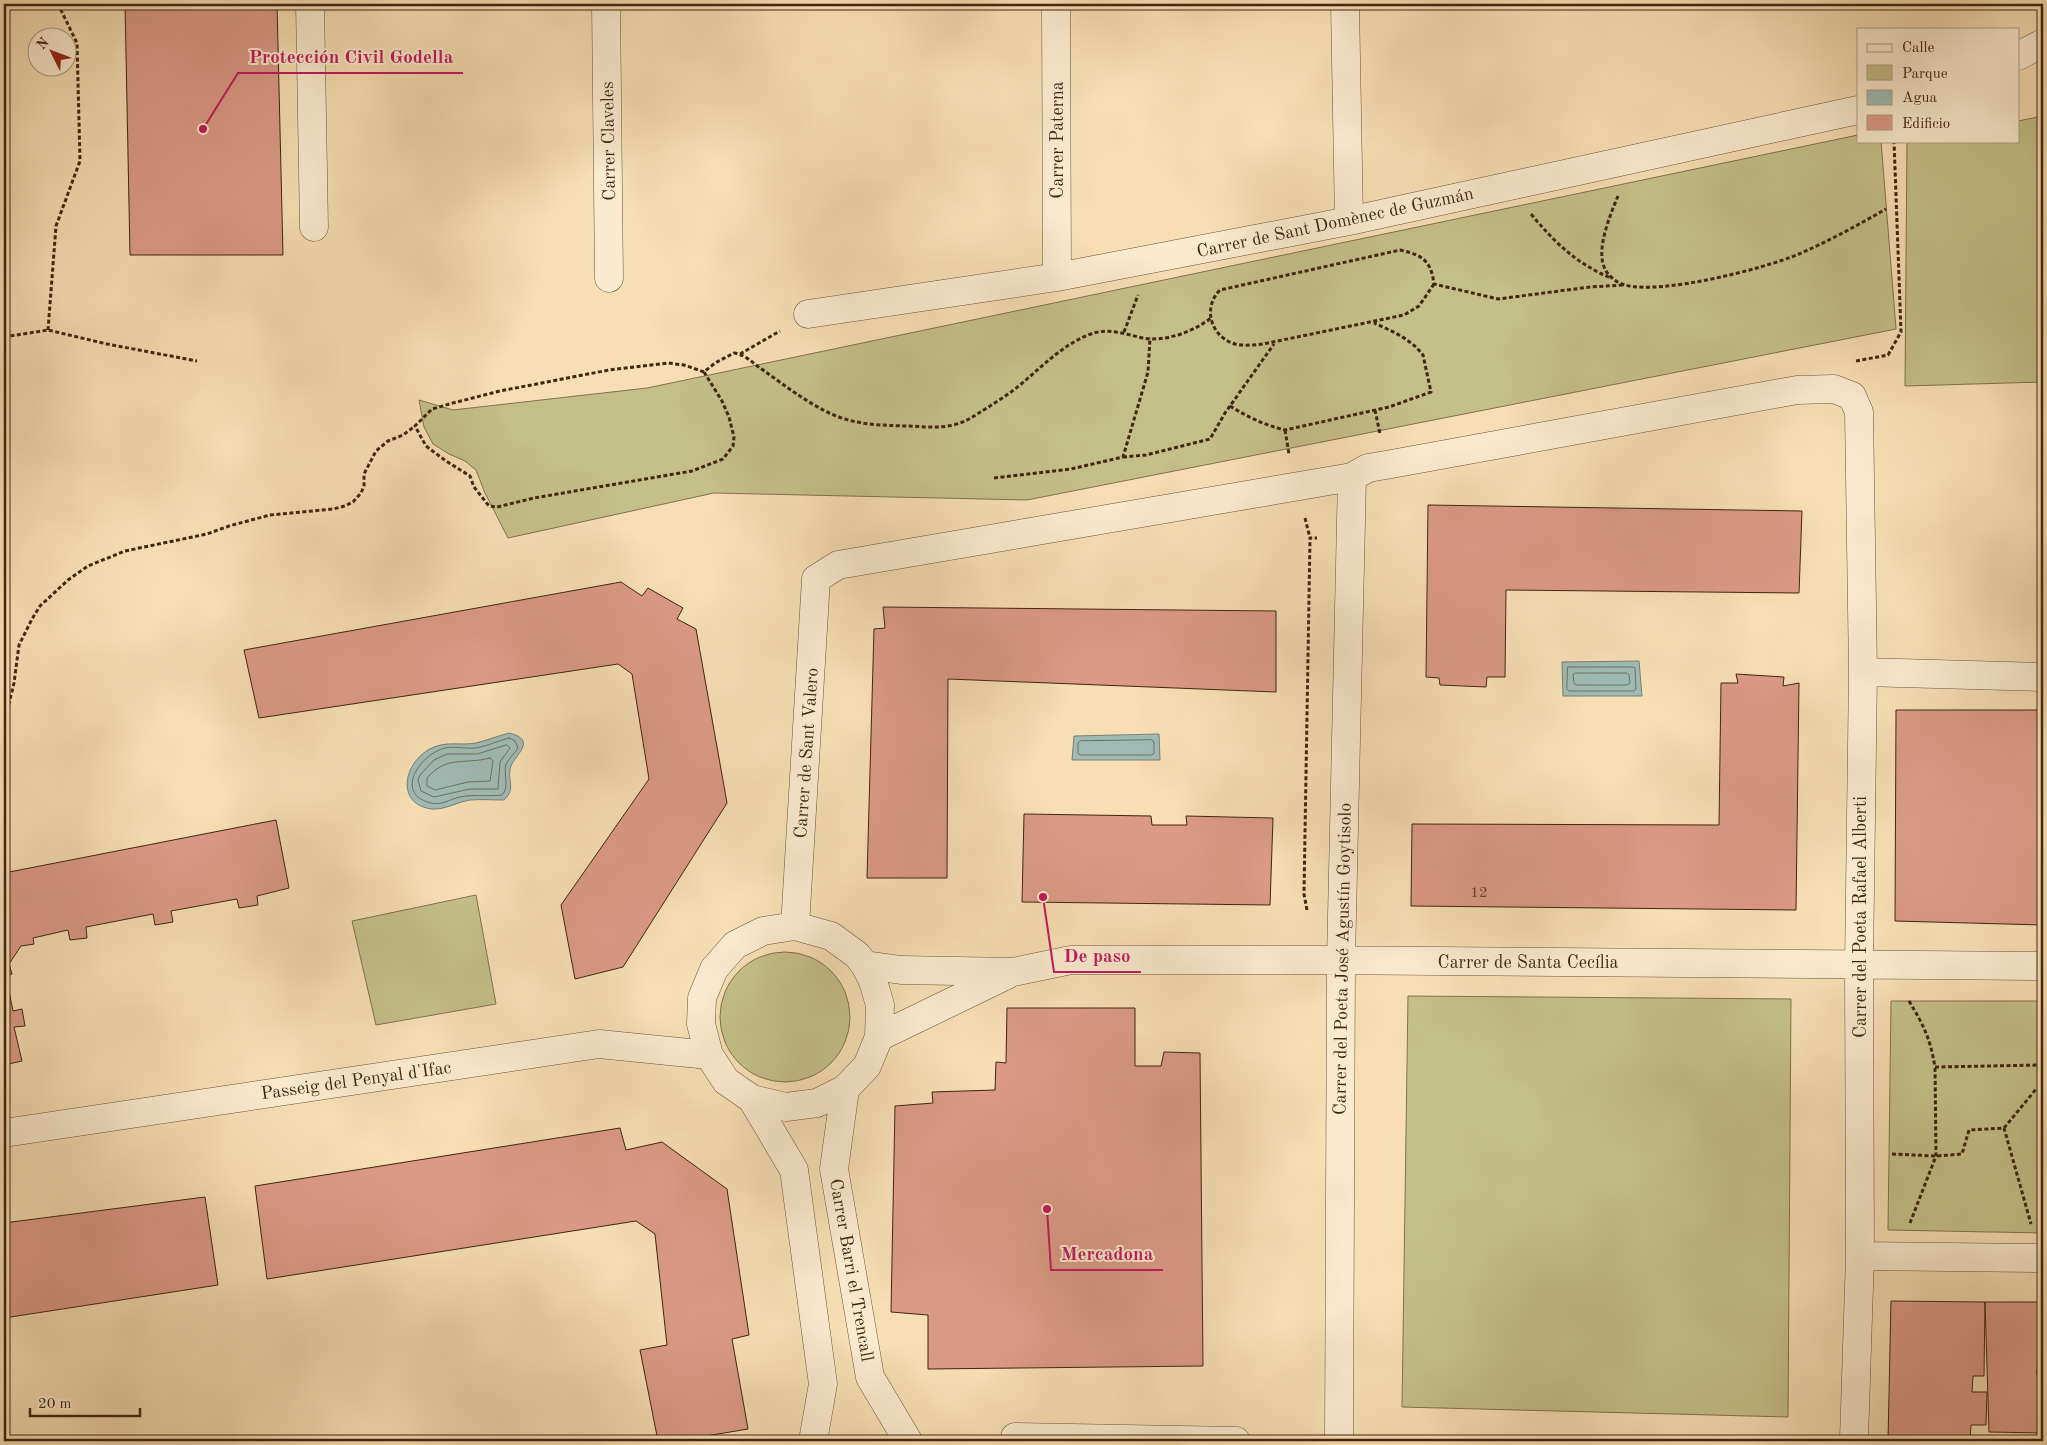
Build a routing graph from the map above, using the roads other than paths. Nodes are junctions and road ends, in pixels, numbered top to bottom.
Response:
1 (310, 4) edge
2 (606, 4) edge
3 (1056, 4) edge
4 (1345, 4) edge
5 (2043, 44) edge
6 (2020, 55) edge
7 (1857, 110) edge
8 (1350, 221) junction
9 (314, 227) dead end
10 (1057, 276) junction
11 (610, 278) dead end
12 (808, 314) road end
13 (1352, 477) junction
14 (1863, 672) junction
15 (2043, 677) edge
16 (795, 926) junction
17 (1341, 960) junction
18 (1859, 964) junction
19 (865, 965) junction
20 (2043, 966) edge
21 (1013, 972) junction
22 (879, 1037) junction
23 (709, 1055) junction
24 (845, 1089) junction
25 (752, 1099) junction
26 (4, 1133) edge
27 (1860, 1256) junction
28 (2043, 1258) edge
29 (1015, 1437) dead end
30 (1853, 1440) edge
31 (813, 1441) edge
32 (908, 1441) edge
33 (1236, 1441) edge
34 (1339, 1441) edge

1 - 9 street
2 - 11 street, Carrer Claveles
3 - 10 street, Carrer Paterna
4 - 8 street
5 - 6 street
7 - 8 street, Carrer de Sant Domènec de Guzmán
8 - 10 street, Carrer de Sant Domènec de Guzmán
10 - 12 street, Carrer de Sant Domènec de Guzmán
13 - 14 street, Carrer del Poeta Rafael Alberti
13 - 16 street, Carrer de Sant Valero
13 - 17 street, Carrer del Poeta José Agustín Goytisolo
14 - 15 street
14 - 18 street, Carrer del Poeta Rafael Alberti
16 - 19 street
16 - 23 street
17 - 18 street, Carrer de Santa Cecília
17 - 21 street, Carrer de Santa Cecília
17 - 34 street, Carrer del Poeta José Agustín Goytisolo
18 - 20 street, Carrer de Santa Cecília
18 - 27 street, Carrer del Poeta Rafael Alberti
19 - 21 street
19 - 22 street
21 - 22 street
22 - 24 street
23 - 25 street
23 - 26 street, Passeig del Penyal d'Ifac
24 - 25 street
24 - 32 street, Carrer Barri el Trencall
25 - 31 street
27 - 28 street
27 - 30 street, Carrer del Poeta Rafael Alberti
29 - 33 street

